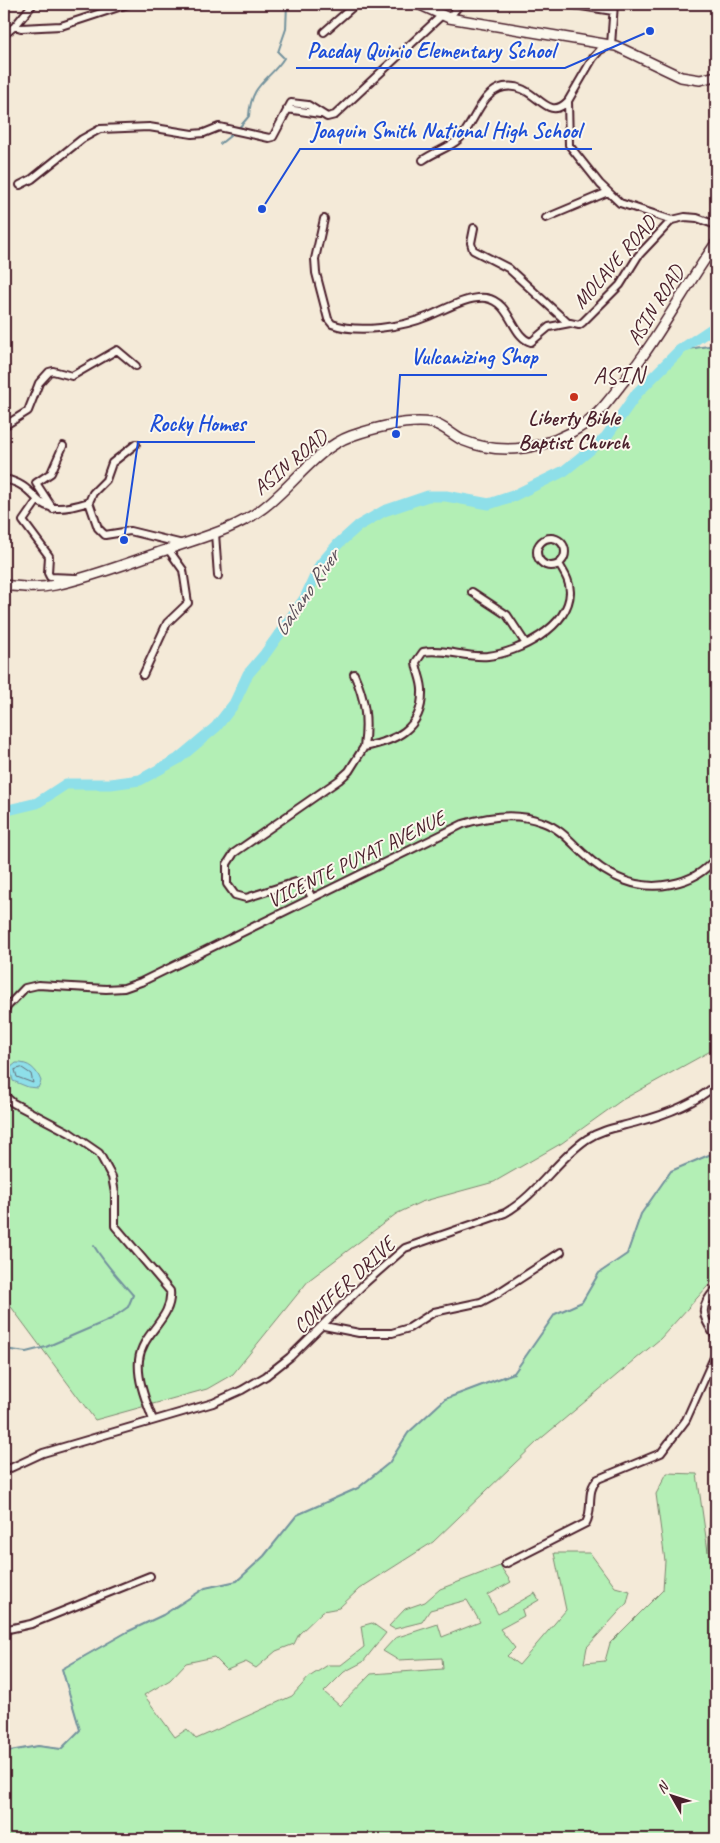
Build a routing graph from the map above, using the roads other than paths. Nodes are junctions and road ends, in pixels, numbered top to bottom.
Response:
1 (33, 4) edge
2 (128, 4) edge
3 (356, 4) edge
4 (418, 4) edge
5 (460, 4) edge
6 (568, 4) edge
7 (613, 7) edge
8 (445, 17) junction
9 (15, 26) junction
10 (324, 32) dead end
11 (4, 35) edge
12 (610, 45) junction
13 (716, 76) edge
14 (568, 100) junction
15 (423, 160) dead end
16 (20, 185) dead end
17 (608, 192) junction
18 (546, 218) dead end
19 (324, 219) dead end
20 (672, 220) junction
21 (716, 225) edge
22 (474, 228) dead end
23 (716, 243) edge
24 (568, 323) junction
25 (136, 366) dead end
26 (4, 426) edge
27 (136, 444) dead end
28 (64, 446) dead end
29 (4, 478) edge
30 (37, 501) junction
31 (89, 502) junction
32 (52, 509) junction
33 (216, 533) junction
34 (183, 544) junction
35 (168, 549) junction
36 (559, 564) junction
37 (218, 576) dead end
38 (82, 578) junction
39 (4, 585) edge
40 (472, 592) dead end
41 (526, 644) junction
42 (354, 674) dead end
43 (143, 675) dead end
44 (364, 747) junction
45 (716, 858) edge
46 (312, 898) junction
47 (4, 1010) edge
48 (716, 1085) edge
49 (4, 1095) edge
50 (561, 1252) dead end
51 (716, 1289) edge
52 (324, 1326) junction
53 (716, 1338) edge
54 (716, 1353) edge
55 (153, 1420) junction
56 (4, 1471) edge
57 (505, 1564) dead end
58 (150, 1576) dead end
59 (4, 1630) edge

1 - 9 street
2 - 9 street
3 - 10 street
4 - 8 main road
5 - 8 street
6 - 7 street
7 - 12 street
8 - 12 main road
8 - 16 street
9 - 11 street
12 - 13 main road
12 - 14 street
14 - 15 street
14 - 17 street
17 - 18 street
17 - 20 street
19 - 24 street, MOLAVE ROAD
20 - 21 street
20 - 24 street, MOLAVE ROAD
22 - 24 street
23 - 33 main road, ASIN ROAD
25 - 26 street
27 - 31 street
28 - 32 street
29 - 30 street
30 - 32 street
30 - 38 street
31 - 32 street
31 - 34 street
33 - 34 main road, ASIN ROAD
33 - 37 street
34 - 35 main road, ASIN ROAD
35 - 38 main road, ASIN ROAD
35 - 43 street
36 - 36 street
36 - 41 street
38 - 39 main road, ASIN ROAD
40 - 41 street
41 - 44 street
42 - 44 street
44 - 46 street
45 - 46 street, VICENTE PUYAT AVENUE
46 - 47 street, VICENTE PUYAT AVENUE
48 - 52 street, CONIFER DRIVE
49 - 55 street
50 - 52 street
51 - 53 street
52 - 55 street, CONIFER DRIVE
54 - 57 street
55 - 56 street, CONIFER DRIVE
58 - 59 street

